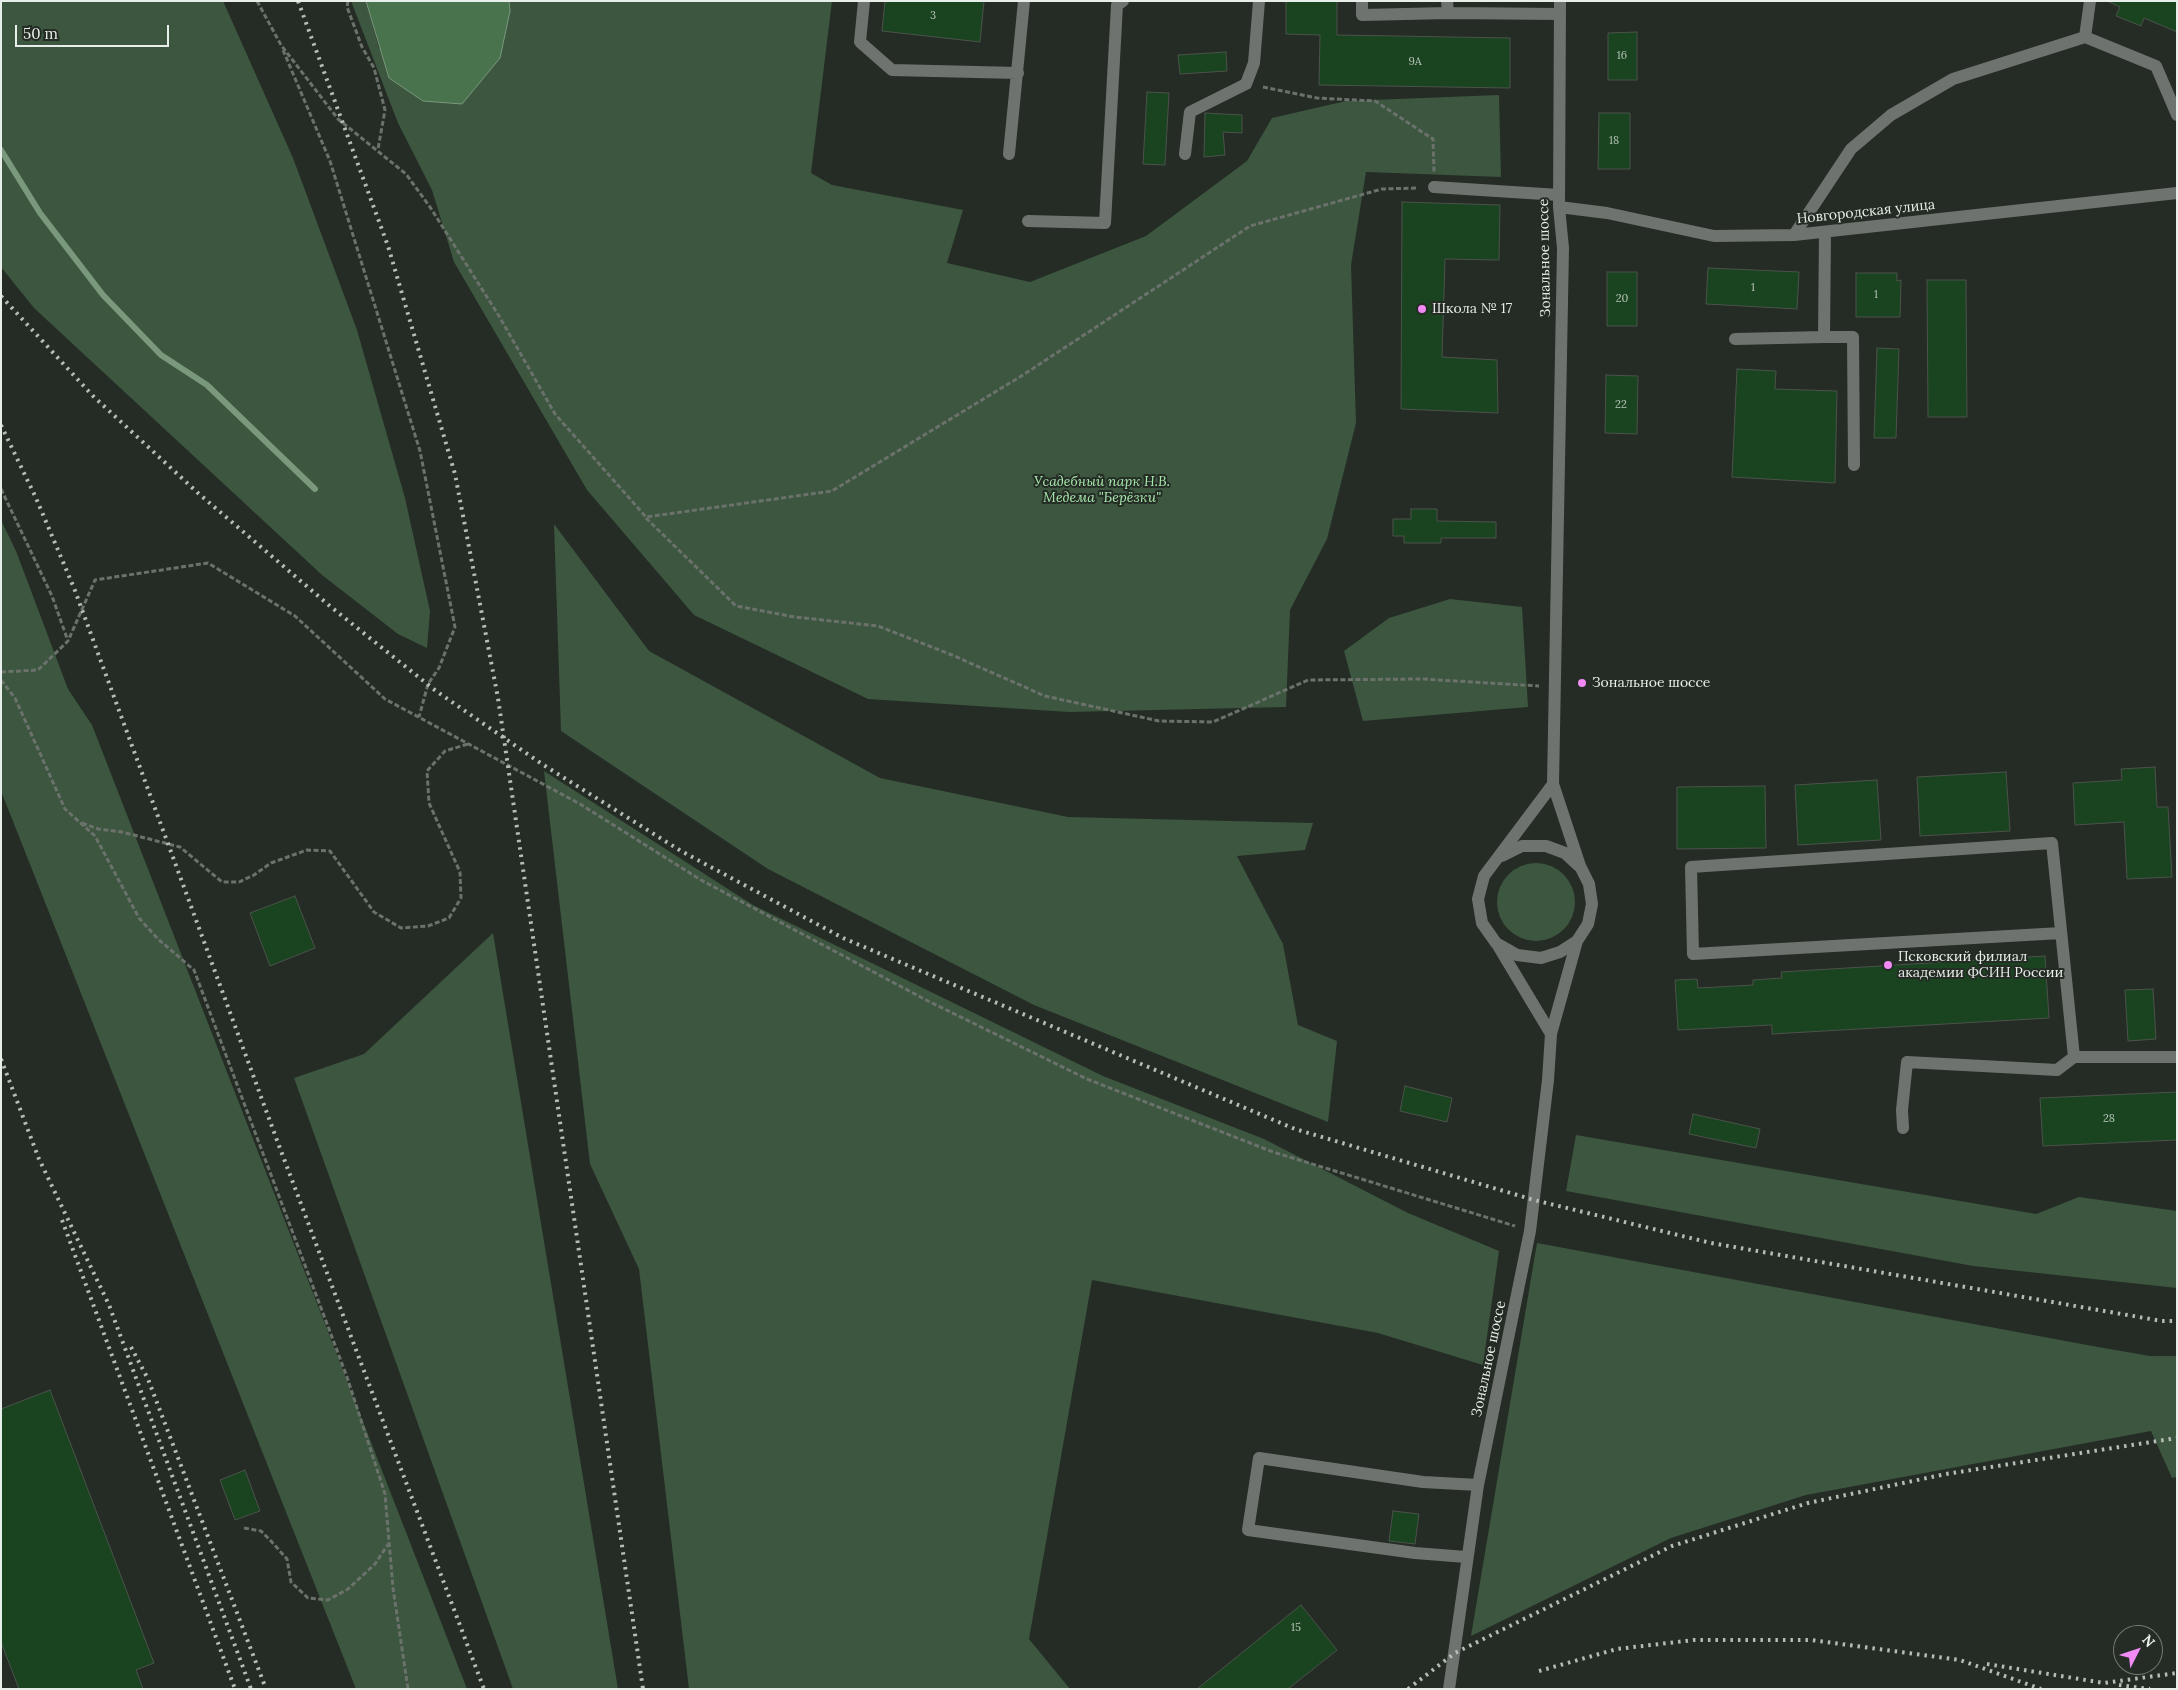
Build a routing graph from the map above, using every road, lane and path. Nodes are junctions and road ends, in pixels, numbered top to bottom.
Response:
1 (257, 1) edge
2 (348, 1) edge
3 (864, 1) edge
4 (1024, 1) edge
5 (1122, 1) edge
6 (1259, 1) edge
7 (1362, 1) edge
8 (2090, 1) edge
9 (1447, 7) edge
10 (1560, 8) edge
11 (2085, 37) junction
12 (281, 45) junction
13 (1018, 72) junction
14 (1246, 84) junction
15 (2177, 115) edge
16 (378, 149) junction
17 (1009, 154) dead end
18 (1186, 154) dead end
19 (1434, 187) junction
20 (2177, 193) edge
21 (1559, 201) junction
22 (1028, 221) dead end
23 (1825, 233) junction
24 (1794, 235) junction
25 (1824, 337) junction
26 (1734, 339) dead end
27 (1854, 465) dead end
28 (1, 489) edge
29 (646, 517) junction
30 (68, 640) junction
31 (1, 672) edge
32 (1, 680) edge
33 (1534, 686) dead end
34 (419, 717) junction
35 (469, 744) junction
36 (1553, 784) junction
37 (80, 823) junction
38 (1500, 857) junction
39 (1580, 866) junction
40 (2062, 934) junction
41 (1576, 941) junction
42 (1496, 943) junction
43 (1551, 1034) junction
44 (2074, 1057) junction
45 (2177, 1057) edge
46 (1903, 1128) dead end
47 (1530, 1230) junction
48 (1478, 1485) junction
49 (244, 1528) dead end
50 (389, 1543) junction
51 (1466, 1557) junction
52 (408, 1689) edge
53 (1449, 1689) edge

1 - 12 path
2 - 16 path
3 - 13 street
4 - 13 street
5 - 22 street
6 - 14 street
7 - 9 street
8 - 11 street
9 - 10 street
10 - 21 street, Зональное шоссе
11 - 15 street
11 - 24 street
12 - 16 path
12 - 34 path
13 - 17 street
14 - 18 street
14 - 19 path
16 - 29 path
19 - 21 street, Новгородская улица
19 - 29 path
20 - 23 street, Новгородская улица
21 - 24 street, Новгородская улица
21 - 36 street, Зональное шоссе
23 - 24 street, Новгородская улица
23 - 25 street
25 - 26 street
25 - 27 street
28 - 30 path
29 - 33 path
30 - 31 path
30 - 34 path
32 - 37 path
34 - 35 path
35 - 37 path
35 - 47 path
36 - 38 street, Зональное шоссе
36 - 39 street, Зональное шоссе
37 - 50 path
38 - 39 street, Зональное шоссе
38 - 42 street, Зональное шоссе
39 - 41 street, Зональное шоссе
40 - 40 street
40 - 44 street
41 - 42 street, Зональное шоссе
41 - 43 street, Зональное шоссе
42 - 43 street, Зональное шоссе
43 - 47 street, Зональное шоссе
44 - 45 street
44 - 46 street
47 - 48 street, Зональное шоссе
48 - 51 street, Зональное шоссе
48 - 51 street
49 - 50 path
50 - 52 path
51 - 53 street, Зональное шоссе

